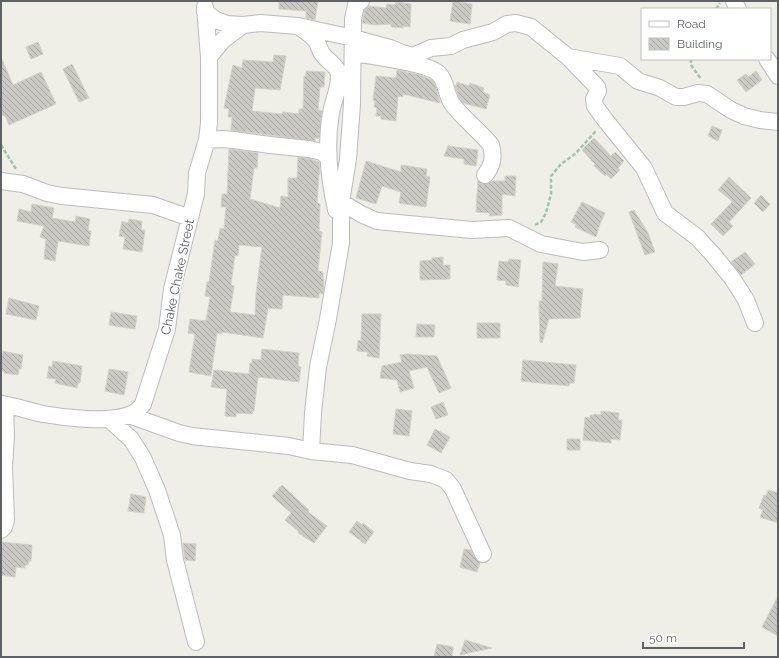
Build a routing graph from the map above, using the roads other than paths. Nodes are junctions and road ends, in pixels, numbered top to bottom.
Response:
1 (361, 1) edge
2 (205, 7) edge
3 (243, 25) junction
4 (298, 26) junction
5 (353, 46) junction
6 (209, 57) junction
7 (568, 57) junction
8 (409, 59) junction
9 (768, 60) edge
10 (778, 76) edge
11 (778, 122) edge
12 (207, 140) junction
13 (328, 157) junction
14 (485, 175) dead end
15 (1, 181) edge
16 (341, 202) junction
17 (190, 218) junction
18 (341, 232) junction
19 (600, 250) dead end
20 (755, 323) dead end
21 (3, 405) edge
22 (129, 415) junction
23 (109, 419) junction
24 (311, 451) junction
25 (1, 530) edge
26 (483, 554) dead end
27 (196, 642) dead end

1 - 5 street
2 - 3 street
2 - 6 street, Chake Chake Street
3 - 4 street
3 - 6 street
4 - 5 street
4 - 13 street
5 - 8 street
5 - 16 street
6 - 12 street, Chake Chake Street
7 - 8 street
7 - 11 street
7 - 20 street
8 - 14 street
9 - 10 street
12 - 13 street
12 - 17 street, Chake Chake Street
13 - 18 street
15 - 17 street
16 - 18 street
16 - 19 street
17 - 22 street, Chake Chake Street
18 - 24 street
21 - 23 street, Chake Chake Street
21 - 25 street
22 - 23 street, Chake Chake Street
22 - 24 street
23 - 27 street
24 - 26 street

